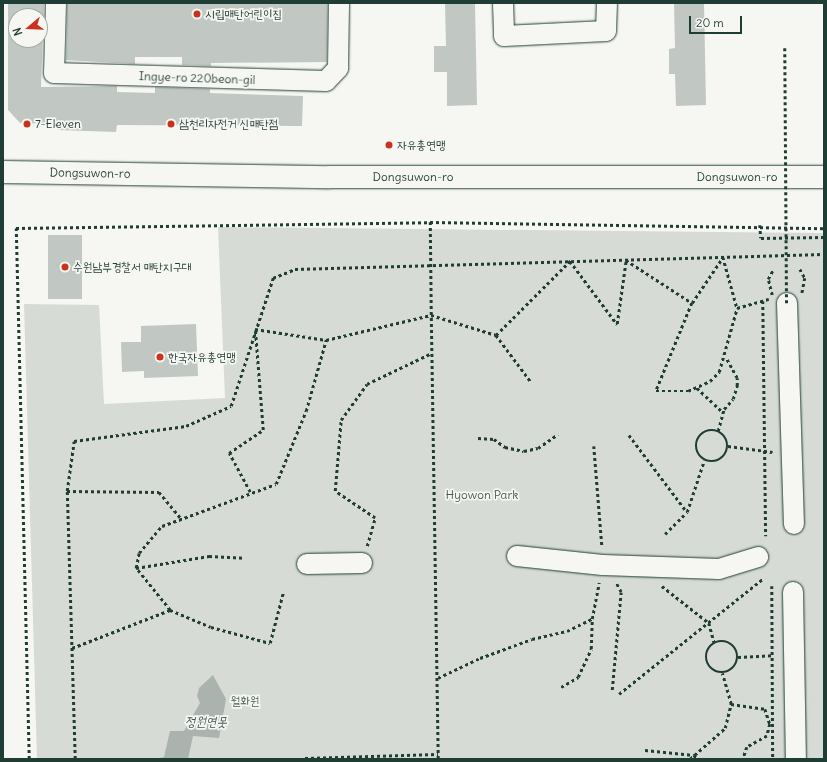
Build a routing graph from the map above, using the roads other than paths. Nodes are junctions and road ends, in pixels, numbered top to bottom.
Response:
1 (56, 3) edge
2 (339, 3) edge
3 (503, 3) edge
4 (607, 3) edge
5 (3, 172) edge
6 (824, 177) edge
7 (780, 300) road end
8 (794, 524) dead end
9 (517, 556) dead end
10 (758, 557) dead end
11 (362, 563) road end
12 (308, 564) dead end
13 (792, 592) dead end
14 (796, 759) edge

1 - 2 street, Ingye-ro 220beon-gil
3 - 4 street
5 - 6 main road, Dongsuwon-ro
7 - 8 street
9 - 10 street
11 - 12 street
13 - 14 street

